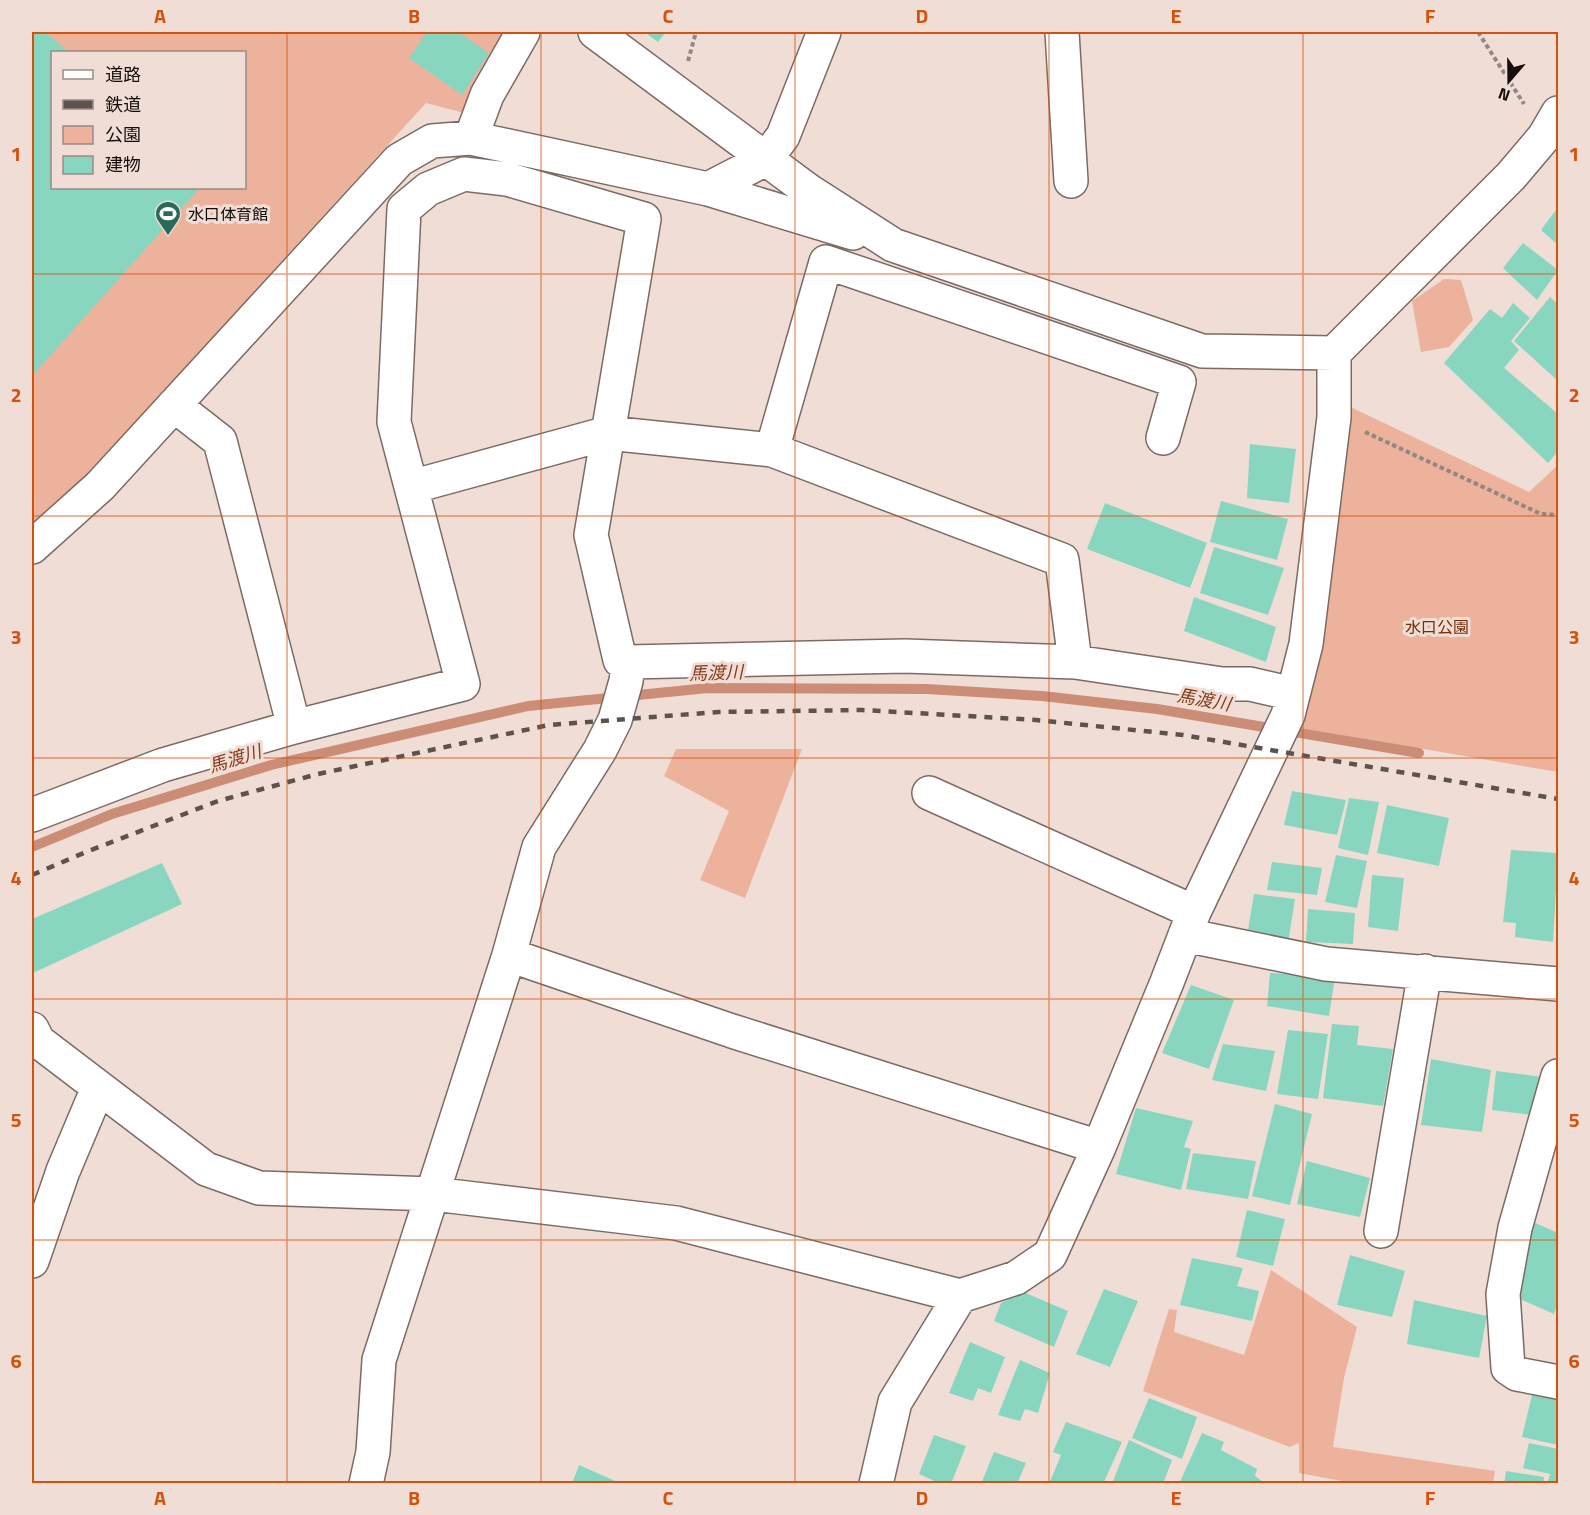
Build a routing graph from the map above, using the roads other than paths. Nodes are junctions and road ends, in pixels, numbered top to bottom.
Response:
1 (523, 32) edge
2 (595, 32) edge
3 (824, 32) edge
4 (1062, 32) edge
5 (1551, 125) edge
6 (471, 138) junction
7 (766, 159) junction
8 (1071, 181) dead end
9 (708, 189) junction
10 (893, 245) junction
11 (1334, 353) junction
12 (174, 405) junction
13 (608, 433) junction
14 (1163, 438) dead end
15 (772, 450) junction
16 (411, 487) junction
17 (32, 547) edge
18 (1075, 662) junction
19 (625, 683) junction
20 (1286, 716) junction
21 (294, 727) junction
22 (929, 793) dead end
23 (32, 815) edge
24 (1189, 923) junction
25 (509, 955) junction
26 (1425, 971) junction
27 (1558, 984) edge
28 (32, 1029) edge
29 (1558, 1076) edge
30 (98, 1088) junction
31 (1099, 1147) junction
32 (433, 1194) junction
33 (1381, 1231) dead end
34 (32, 1261) edge
35 (960, 1296) junction
36 (1558, 1382) edge
37 (366, 1484) edge
38 (876, 1484) edge

1 - 6 street
2 - 7 street
3 - 7 street
4 - 8 street
5 - 11 street
6 - 9 street
6 - 12 street
7 - 9 street
7 - 10 street
9 - 10 street
10 - 11 street
11 - 20 street
12 - 17 street
12 - 21 street
13 - 15 street
13 - 16 street
13 - 16 street
13 - 19 street
14 - 15 street
15 - 18 street
16 - 21 street
18 - 19 street
18 - 20 street
19 - 25 street
20 - 24 street
21 - 23 street
22 - 24 street
24 - 26 street
24 - 31 street
25 - 31 street
25 - 32 street
26 - 27 street
26 - 33 street
28 - 30 street
29 - 36 street
30 - 32 street
30 - 34 street
31 - 35 street
32 - 35 street
32 - 37 street
35 - 38 street

